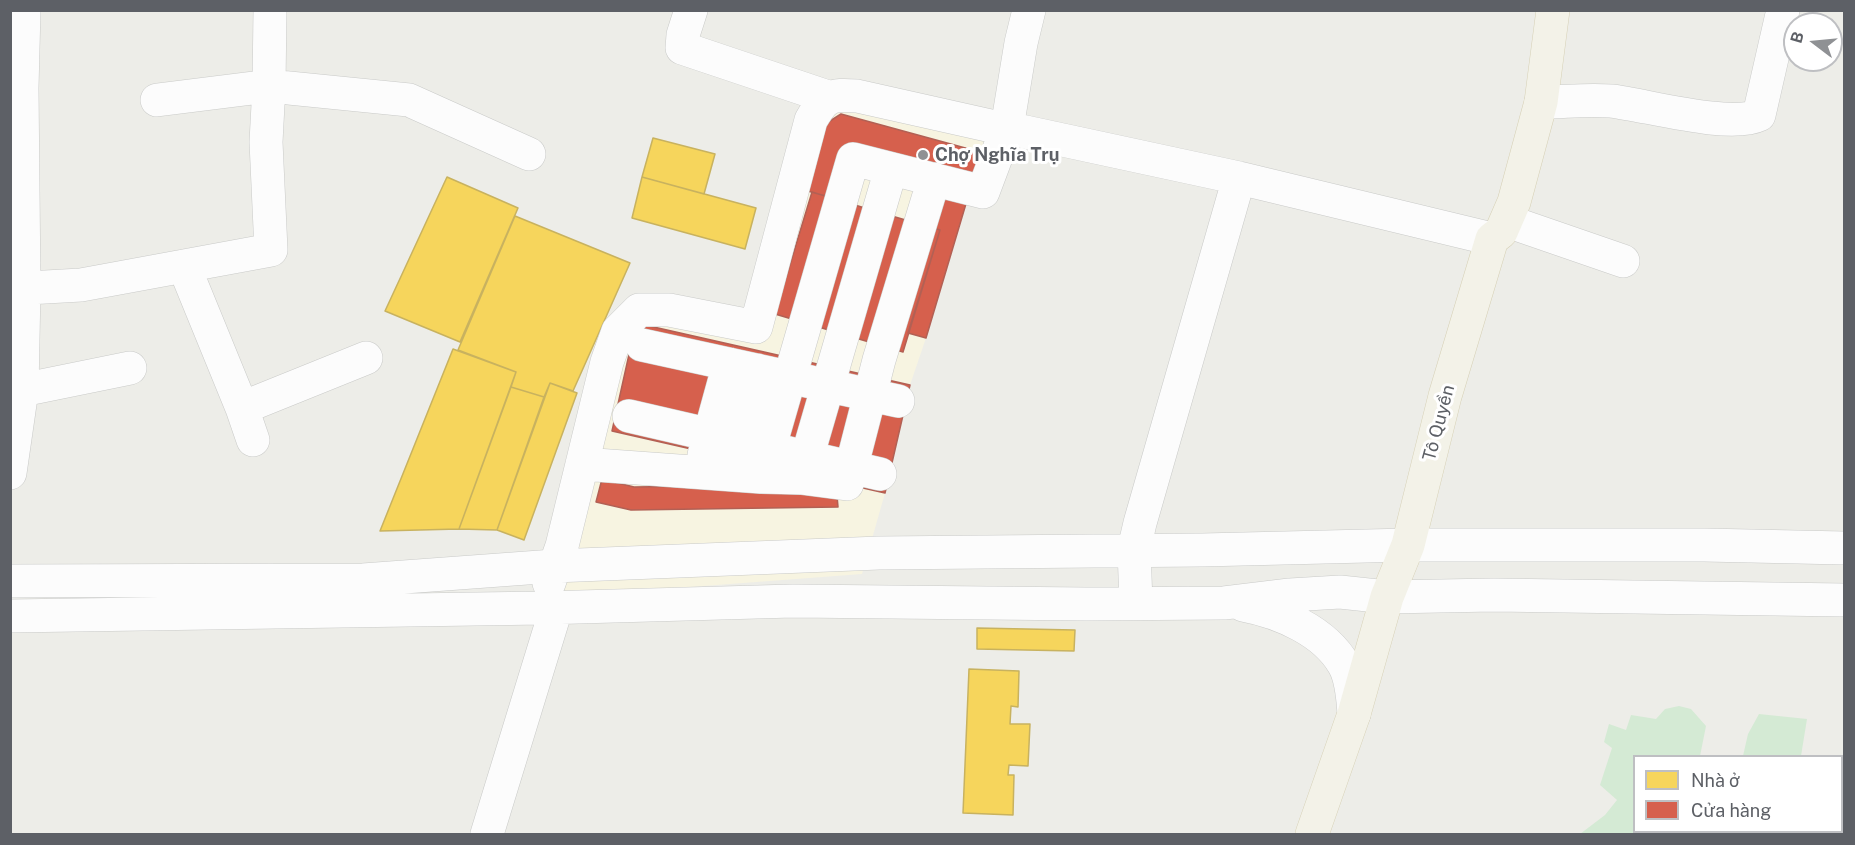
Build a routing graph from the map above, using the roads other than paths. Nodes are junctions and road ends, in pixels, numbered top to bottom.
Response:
1 (24, 10) edge
2 (270, 10) edge
3 (691, 10) edge
4 (1029, 10) edge
5 (1553, 10) edge
6 (1783, 10) edge
7 (269, 86) junction
8 (828, 97) junction
9 (157, 100) dead end
10 (1541, 102) junction
11 (1007, 128) junction
12 (529, 154) dead end
13 (891, 169) junction
14 (1239, 178) junction
15 (934, 179) junction
16 (837, 210) junction
17 (875, 220) junction
18 (1499, 230) junction
19 (918, 232) junction
20 (1623, 261) dead end
21 (821, 264) junction
22 (184, 267) junction
23 (859, 275) junction
24 (902, 287) junction
25 (17, 289) edge
26 (805, 324) junction
27 (756, 327) junction
28 (841, 334) junction
29 (642, 345) dead end
30 (888, 353) junction
31 (366, 358) dead end
32 (743, 367) junction
33 (130, 368) dead end
34 (789, 377) junction
35 (827, 385) junction
36 (22, 390) junction
37 (884, 398) junction
38 (242, 408) junction
39 (629, 416) dead end
40 (253, 440) dead end
41 (742, 455) junction
42 (582, 464) junction
43 (804, 468) junction
44 (10, 473) edge
45 (1408, 545) junction
46 (1845, 548) edge
47 (1134, 549) junction
48 (554, 566) junction
49 (10, 581) edge
50 (1387, 597) junction
51 (1845, 600) edge
52 (1136, 603) junction
53 (1224, 603) junction
54 (550, 607) junction
55 (10, 616) edge
56 (1354, 714) junction
57 (487, 834) edge
58 (1312, 834) edge

1 - 25 street
2 - 7 street
3 - 8 street
4 - 11 street
5 - 10 main road, Tô Quyền
6 - 10 street
7 - 9 street
7 - 12 street
7 - 22 street
8 - 11 street
8 - 27 street
10 - 18 main road, Tô Quyền
11 - 14 street
11 - 15 street
13 - 15 street
13 - 16 street
13 - 17 street
14 - 18 street
14 - 47 street
15 - 19 street
16 - 17 street
16 - 21 street
17 - 19 street
17 - 23 street
18 - 20 street
18 - 45 main road, Tô Quyền
19 - 24 street
21 - 23 street
21 - 26 street
22 - 25 street
22 - 38 street
23 - 24 street
23 - 28 street
24 - 30 street
25 - 36 street
26 - 27 street
26 - 28 street
26 - 34 street
27 - 42 street
28 - 30 street
28 - 35 street
29 - 32 street
30 - 37 street
31 - 38 street
32 - 34 street
32 - 41 street
33 - 36 street
34 - 35 street
34 - 41 street
35 - 37 street
35 - 43 street
36 - 44 street
37 - 43 street
38 - 40 street
39 - 41 street
41 - 42 street
41 - 43 street
42 - 48 street
45 - 46 street
45 - 47 street
45 - 50 main road, Tô Quyền
47 - 48 street
47 - 52 street
48 - 49 street
48 - 54 street
50 - 51 street
50 - 53 street
50 - 56 main road, Tô Quyền
52 - 53 street
52 - 54 street
53 - 56 street
54 - 55 street
54 - 57 street
56 - 58 main road, Tô Quyền

